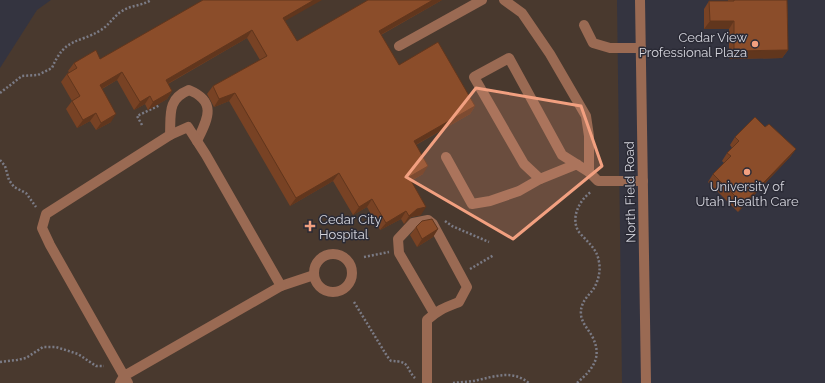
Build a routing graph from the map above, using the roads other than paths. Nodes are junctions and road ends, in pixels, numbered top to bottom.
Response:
1 (482, 0) edge
2 (504, 0) edge
3 (640, 0) edge
4 (584, 25) dead end
5 (399, 46) dead end
6 (641, 48) junction
7 (170, 135) junction
8 (197, 141) junction
9 (446, 157) dead end
10 (576, 164) junction
11 (588, 172) junction
12 (540, 179) junction
13 (643, 181) junction
14 (314, 275) dead end
15 (281, 286) junction
16 (434, 313) junction
17 (124, 381) edge
18 (427, 383) edge
19 (646, 383) edge

1 - 5 street
2 - 11 street
3 - 6 street, North Field Road
4 - 6 street
6 - 13 street, North Field Road
7 - 8 street
7 - 8 street
7 - 17 street
8 - 15 street
9 - 12 street
10 - 11 street
10 - 12 street
10 - 12 street
11 - 13 street
13 - 19 street, North Field Road
14 - 15 street
15 - 17 street
16 - 16 street
16 - 18 street

